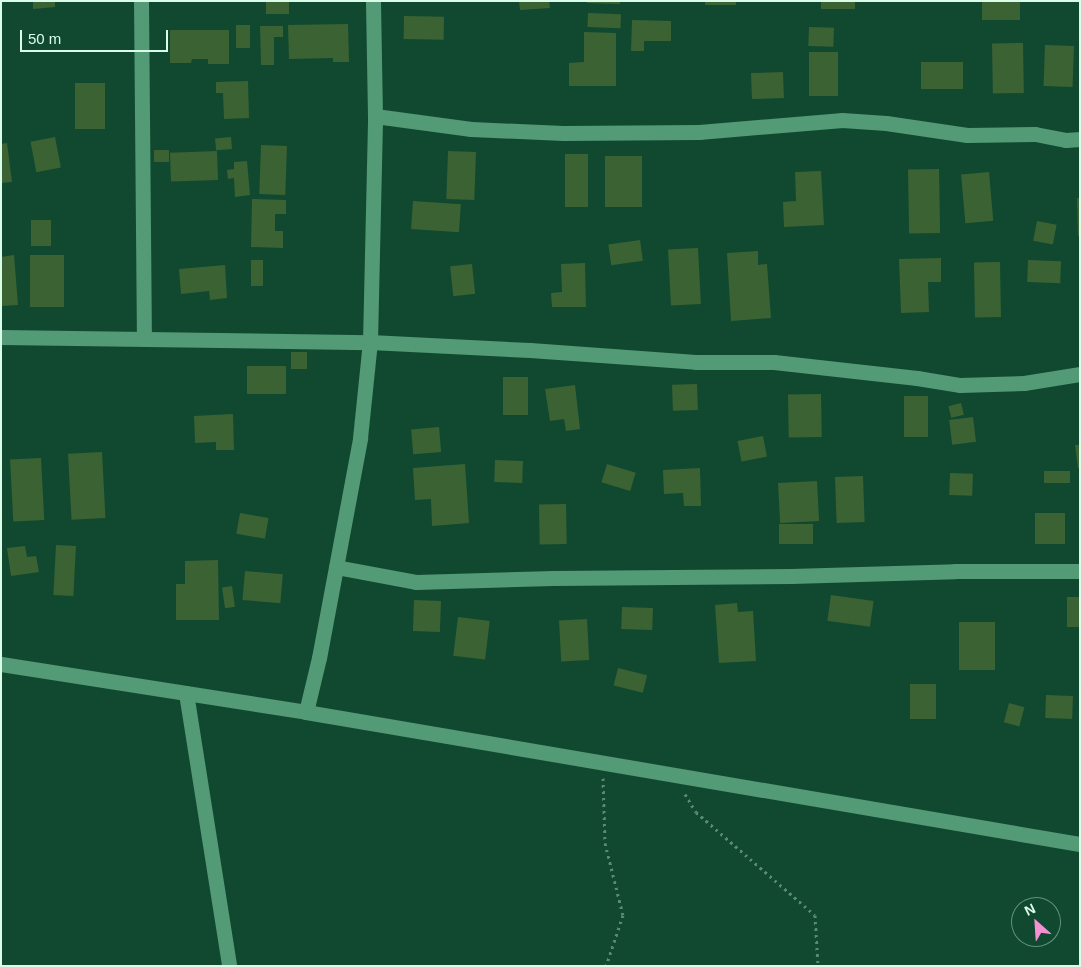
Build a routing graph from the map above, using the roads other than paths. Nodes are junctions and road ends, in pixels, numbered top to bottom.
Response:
1 (141, 1) edge
2 (373, 1) edge
3 (375, 116) junction
4 (1080, 139) edge
5 (1, 337) edge
6 (144, 337) junction
7 (370, 342) junction
8 (1080, 374) edge
9 (336, 567) junction
10 (1080, 571) edge
11 (1, 664) edge
12 (186, 693) junction
13 (306, 712) junction
14 (1080, 844) edge
15 (229, 966) edge

1 - 6 street
2 - 3 street
3 - 4 street
3 - 7 street
5 - 6 street
6 - 7 street
7 - 8 street
7 - 9 street
9 - 10 street
9 - 13 street
11 - 12 street
12 - 13 street
12 - 15 street
13 - 14 street

